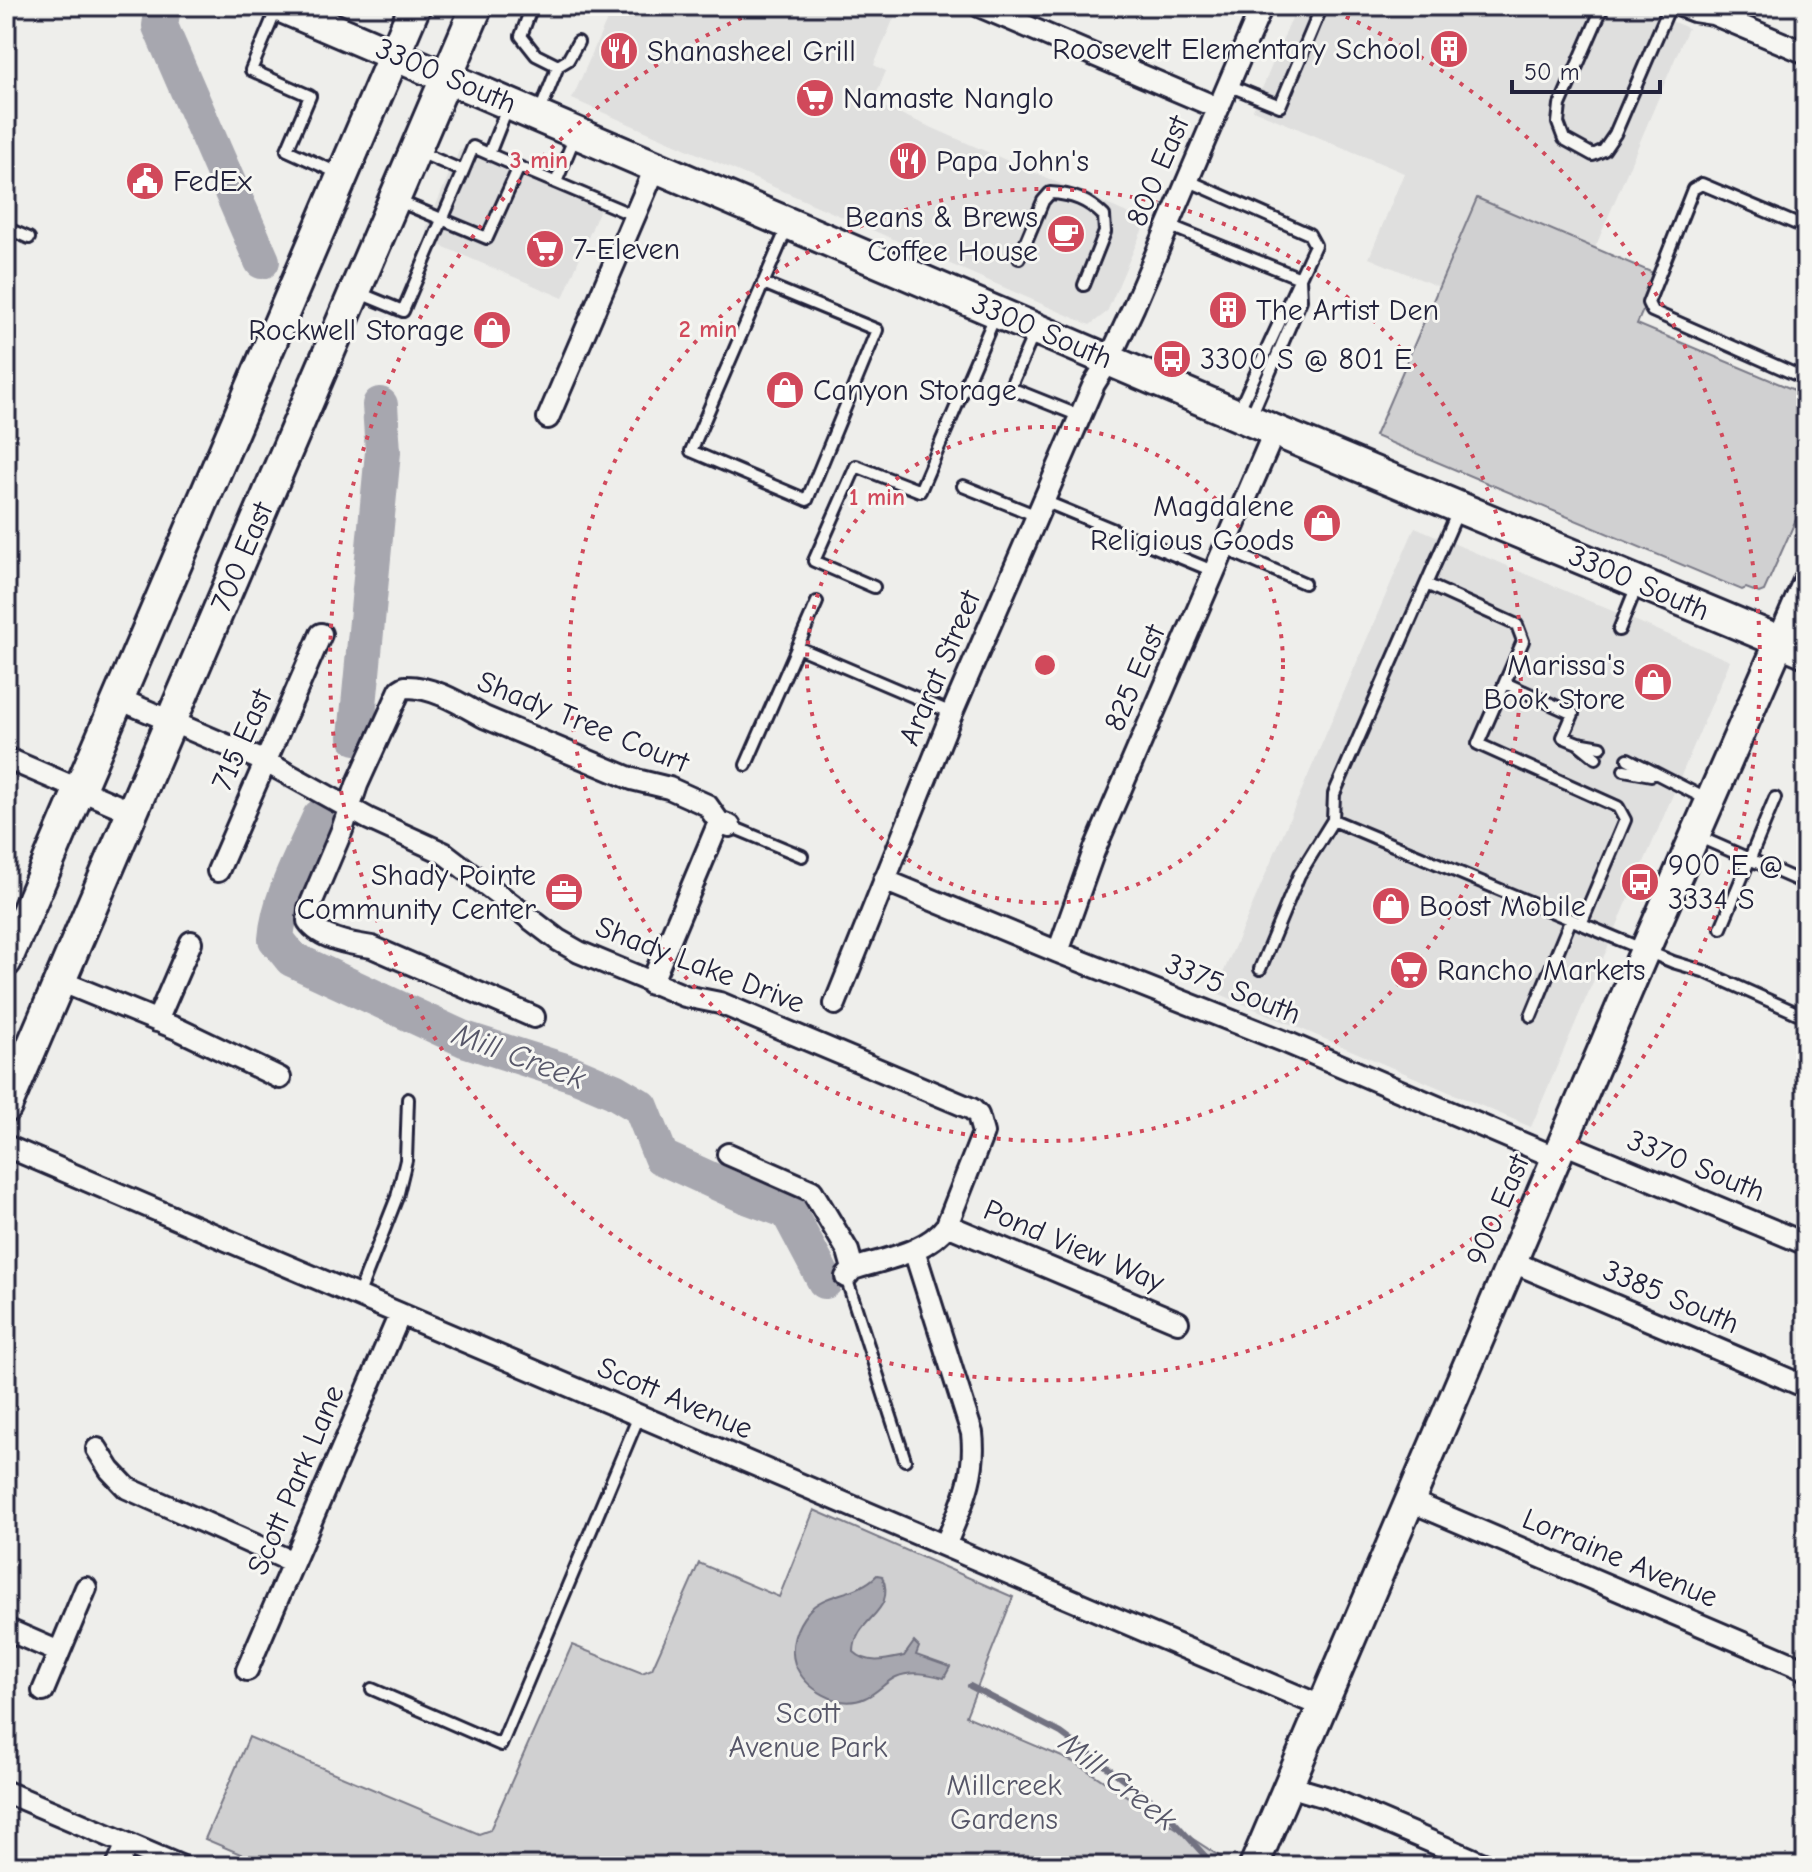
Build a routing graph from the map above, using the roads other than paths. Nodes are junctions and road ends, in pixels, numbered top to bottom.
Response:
1 (278, 6) edge
2 (415, 6) edge
3 (477, 6) edge
4 (532, 6) edge
5 (979, 6) edge
6 (1262, 6) edge
7 (1322, 6) edge
8 (1603, 6) edge
9 (1670, 6) edge
10 (1681, 6) edge
11 (578, 42) dead end
12 (1806, 53) edge
13 (395, 54) junction
14 (558, 66) junction
15 (447, 77) junction
16 (1228, 85) junction
17 (509, 103) junction
18 (1218, 108) junction
19 (538, 116) junction
20 (577, 132) junction
21 (415, 150) junction
22 (489, 154) junction
23 (656, 166) junction
24 (519, 167) junction
25 (463, 171) junction
26 (343, 175) junction
27 (1187, 180) junction
28 (556, 182) junction
29 (395, 199) junction
30 (635, 216) junction
31 (443, 219) junction
32 (790, 222) junction
33 (1168, 225) junction
34 (6, 228) edge
35 (1806, 228) edge
36 (29, 238) dead end
37 (1019, 258) dead end
38 (1300, 278) junction
39 (763, 283) junction
40 (1084, 285) dead end
41 (356, 291) junction
42 (997, 312) junction
43 (1036, 329) junction
44 (1109, 360) junction
45 (1806, 379) edge
46 (1080, 416) junction
47 (548, 418) dead end
48 (1254, 421) junction
49 (963, 486) dead end
50 (1041, 508) junction
51 (1460, 508) junction
52 (1223, 548) junction
53 (1213, 571) junction
54 (1806, 581) edge
55 (1638, 582) junction
56 (1304, 583) dead end
57 (1426, 584) junction
58 (874, 587) dead end
59 (817, 602) dead end
60 (1619, 630) dead end
61 (321, 634) dead end
62 (797, 647) junction
63 (1793, 647) edge
64 (1505, 683) junction
65 (119, 699) junction
66 (952, 713) junction
67 (171, 721) junction
68 (1578, 743) junction
69 (1601, 747) dead end
70 (6, 758) edge
71 (1596, 758) dead end
72 (266, 762) junction
73 (1626, 764) dead end
74 (746, 765) dead end
75 (80, 789) junction
76 (1775, 798) dead end
77 (1710, 801) junction
78 (349, 808) junction
79 (132, 812) junction
80 (1333, 820) junction
81 (725, 824) junction
82 (1695, 835) junction
83 (802, 856) dead end
84 (1750, 859) junction
85 (218, 871) dead end
86 (884, 880) junction
87 (1806, 884) edge
88 (1576, 922) junction
89 (1721, 928) dead end
90 (191, 942) dead end
91 (1645, 950) junction
92 (1058, 952) junction
93 (6, 961) edge
94 (1260, 969) dead end
95 (60, 981) junction
96 (651, 984) junction
97 (835, 1004) dead end
98 (1797, 1013) dead end
99 (1531, 1016) dead end
100 (534, 1017) dead end
101 (157, 1021) junction
102 (280, 1078) dead end
103 (408, 1099) dead end
104 (6, 1107) edge
105 (6, 1146) edge
106 (1560, 1151) junction
107 (728, 1154) dead end
108 (947, 1225) junction
109 (1806, 1244) edge
110 (914, 1250) junction
111 (1513, 1262) junction
112 (850, 1273) junction
113 (358, 1296) junction
114 (400, 1314) junction
115 (1178, 1322) dead end
116 (1806, 1387) edge
117 (639, 1416) junction
118 (97, 1449) dead end
119 (905, 1460) dead end
120 (1410, 1501) junction
121 (945, 1546) junction
122 (293, 1562) junction
123 (86, 1588) dead end
124 (6, 1629) edge
125 (59, 1652) junction
126 (247, 1670) dead end
127 (1806, 1670) edge
128 (372, 1689) dead end
129 (43, 1691) dead end
130 (1321, 1706) junction
131 (1288, 1786) junction
132 (6, 1792) edge
133 (127, 1844) junction
134 (117, 1866) edge
135 (180, 1866) edge
136 (1254, 1866) edge
137 (1488, 1866) edge

1 - 13 main road, 3300 South
1 - 26 lane
2 - 13 main road, 700 East
3 - 15 main road, 700 East
4 - 14 lane
5 - 18 street
6 - 16 street, 800 East
7 - 16 lane
8 - 9 lane
10 - 12 street
11 - 14 lane
13 - 15 main road, 3300 South
13 - 26 main road, 700 East
14 - 19 lane
15 - 17 main road, 3300 South
15 - 21 main road, 700 East
16 - 18 street, 800 East
17 - 19 main road, 3300 South
17 - 22 lane
18 - 27 street, 800 East
19 - 20 main road, 3300 South
20 - 23 main road, 3300 South
20 - 28 lane
21 - 25 lane
21 - 29 main road, 700 East
22 - 24 lane
22 - 25 lane
23 - 30 street
23 - 32 main road, 3300 South
24 - 28 lane
24 - 31 lane
25 - 31 lane
26 - 65 main road, 700 East
27 - 33 street, 800 East
27 - 38 lane
28 - 30 lane
29 - 31 lane
29 - 41 main road, 700 East
30 - 47 street
31 - 41 lane
32 - 39 lane
32 - 42 main road, 3300 South
33 - 38 lane
33 - 44 street, 800 East
34 - 36 lane
35 - 45 lane
37 - 40 lane
38 - 48 lane
39 - 39 lane
41 - 67 main road, 700 East
42 - 43 main road, 3300 South
42 - 58 lane
43 - 44 main road, 3300 South
43 - 46 lane
44 - 46 street, Ararat Street
44 - 48 main road, 3300 South
46 - 50 street, Ararat Street
48 - 51 main road, 3300 South
48 - 52 street, 825 East
49 - 50 lane
50 - 53 lane
50 - 66 street, Ararat Street
51 - 55 main road, 3300 South
51 - 57 lane
52 - 53 street, 825 East
52 - 56 lane
53 - 92 street, 825 East
54 - 63 street, 900 East
55 - 60 lane
55 - 63 main road, 3300 South
57 - 64 lane
57 - 80 lane
59 - 62 lane
61 - 72 street, 715 East
62 - 66 lane
62 - 74 lane
63 - 77 main road, 900 East
64 - 68 lane
64 - 88 lane
65 - 67 street, Shady Lake Drive
65 - 75 main road, 700 East
66 - 86 street, Ararat Street
67 - 72 street, Shady Lake Drive
67 - 79 main road, 700 East
68 - 69 lane
68 - 71 lane
70 - 75 street
72 - 78 street, Shady Lake Drive
72 - 85 street, 715 East
73 - 77 lane
75 - 79 street
75 - 93 main road, 700 East
76 - 84 lane
77 - 82 main road, 900 East
78 - 81 street, Shady Tree Court
78 - 96 street, Shady Lake Drive
78 - 100 street
79 - 95 main road, 700 East
80 - 88 lane
80 - 94 lane
81 - 83 lane
81 - 96 street
82 - 84 lane
82 - 91 main road, 900 East
84 - 87 lane
84 - 89 lane
86 - 92 street, 3375 South
86 - 97 street, Ararat Street
88 - 91 lane
88 - 99 lane
90 - 101 street
91 - 98 lane
91 - 106 main road, 900 East
92 - 106 street, 3375 South
95 - 101 street
95 - 104 main road, 700 East
96 - 108 street, Shady Lake Drive
101 - 102 street
103 - 113 lane
105 - 113 street, Scott Avenue
106 - 109 street, 3370 South
106 - 111 main road, 900 East
107 - 112 street
108 - 110 street
108 - 115 street, Pond View Way
110 - 112 street
110 - 121 street
111 - 116 street, 3385 South
111 - 120 main road, 900 East
112 - 119 lane
113 - 114 street, Scott Avenue
114 - 117 street, Scott Avenue
114 - 122 street, Scott Park Lane
117 - 121 street, Scott Avenue
117 - 128 lane
118 - 122 street
120 - 127 street, Lorraine Avenue
120 - 130 main road, 900 East
121 - 130 street, Scott Avenue
122 - 126 street, Scott Park Lane
123 - 125 street
124 - 125 street
125 - 129 street
130 - 131 main road, 900 East
131 - 136 main road, 900 East
131 - 137 street
132 - 133 street
133 - 134 street
133 - 135 street

